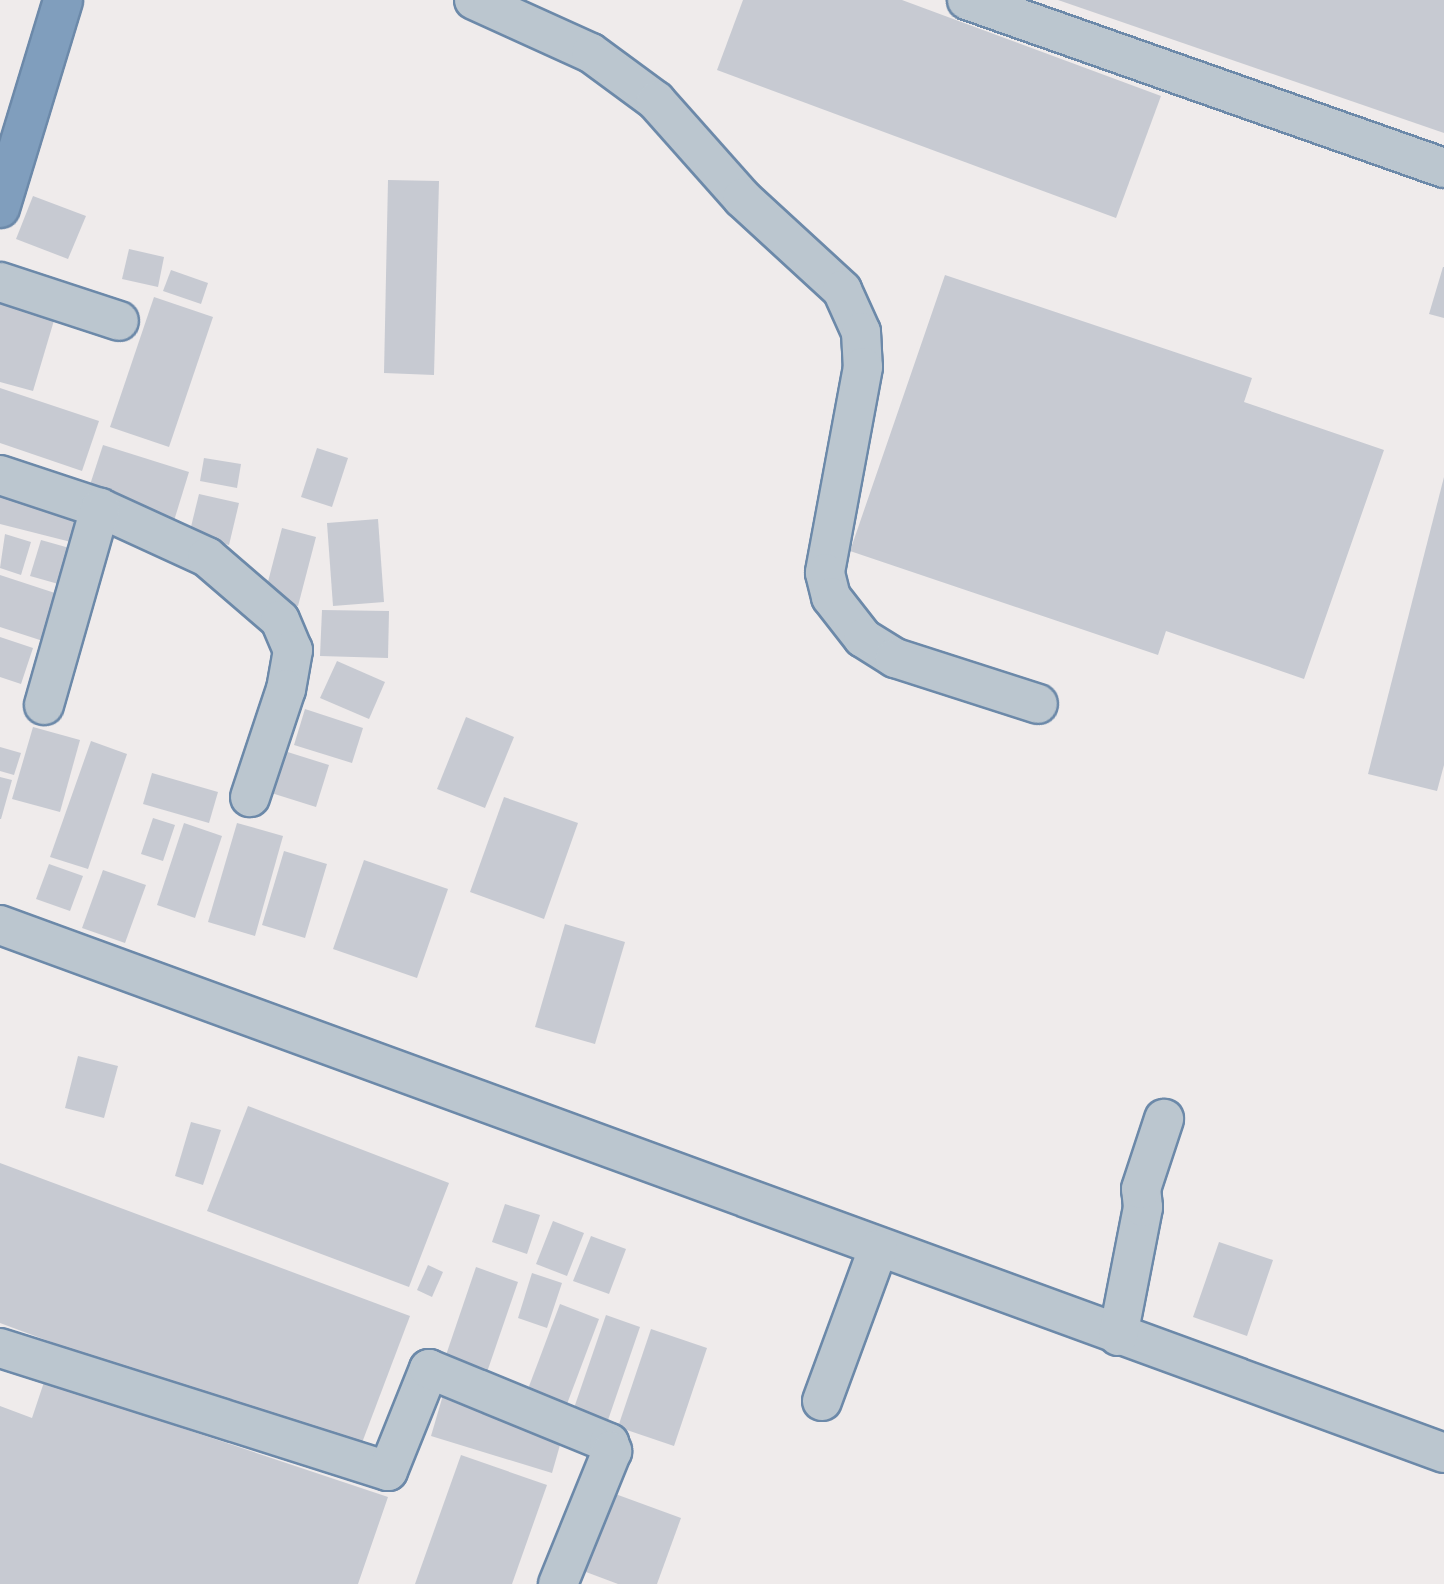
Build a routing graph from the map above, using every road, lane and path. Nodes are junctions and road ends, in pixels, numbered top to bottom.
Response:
1 (63, 0) edge
2 (474, 0) edge
3 (967, 0) edge
4 (1444, 168) edge
5 (0, 208) edge
6 (0, 282) edge
7 (119, 321) dead end
8 (0, 475) edge
9 (100, 508) junction
10 (1038, 704) dead end
11 (44, 705) dead end
12 (250, 797) dead end
13 (0, 925) edge
14 (1164, 1119) dead end
15 (878, 1249) junction
16 (1118, 1336) junction
17 (0, 1348) edge
18 (822, 1401) dead end
19 (1444, 1453) edge
20 (558, 1584) edge

1 - 5 highway
2 - 10 street
3 - 4 street
6 - 7 street
8 - 9 street
9 - 11 street
9 - 12 street
13 - 15 street
14 - 16 street
15 - 16 street
15 - 18 street
16 - 19 street
17 - 20 street

